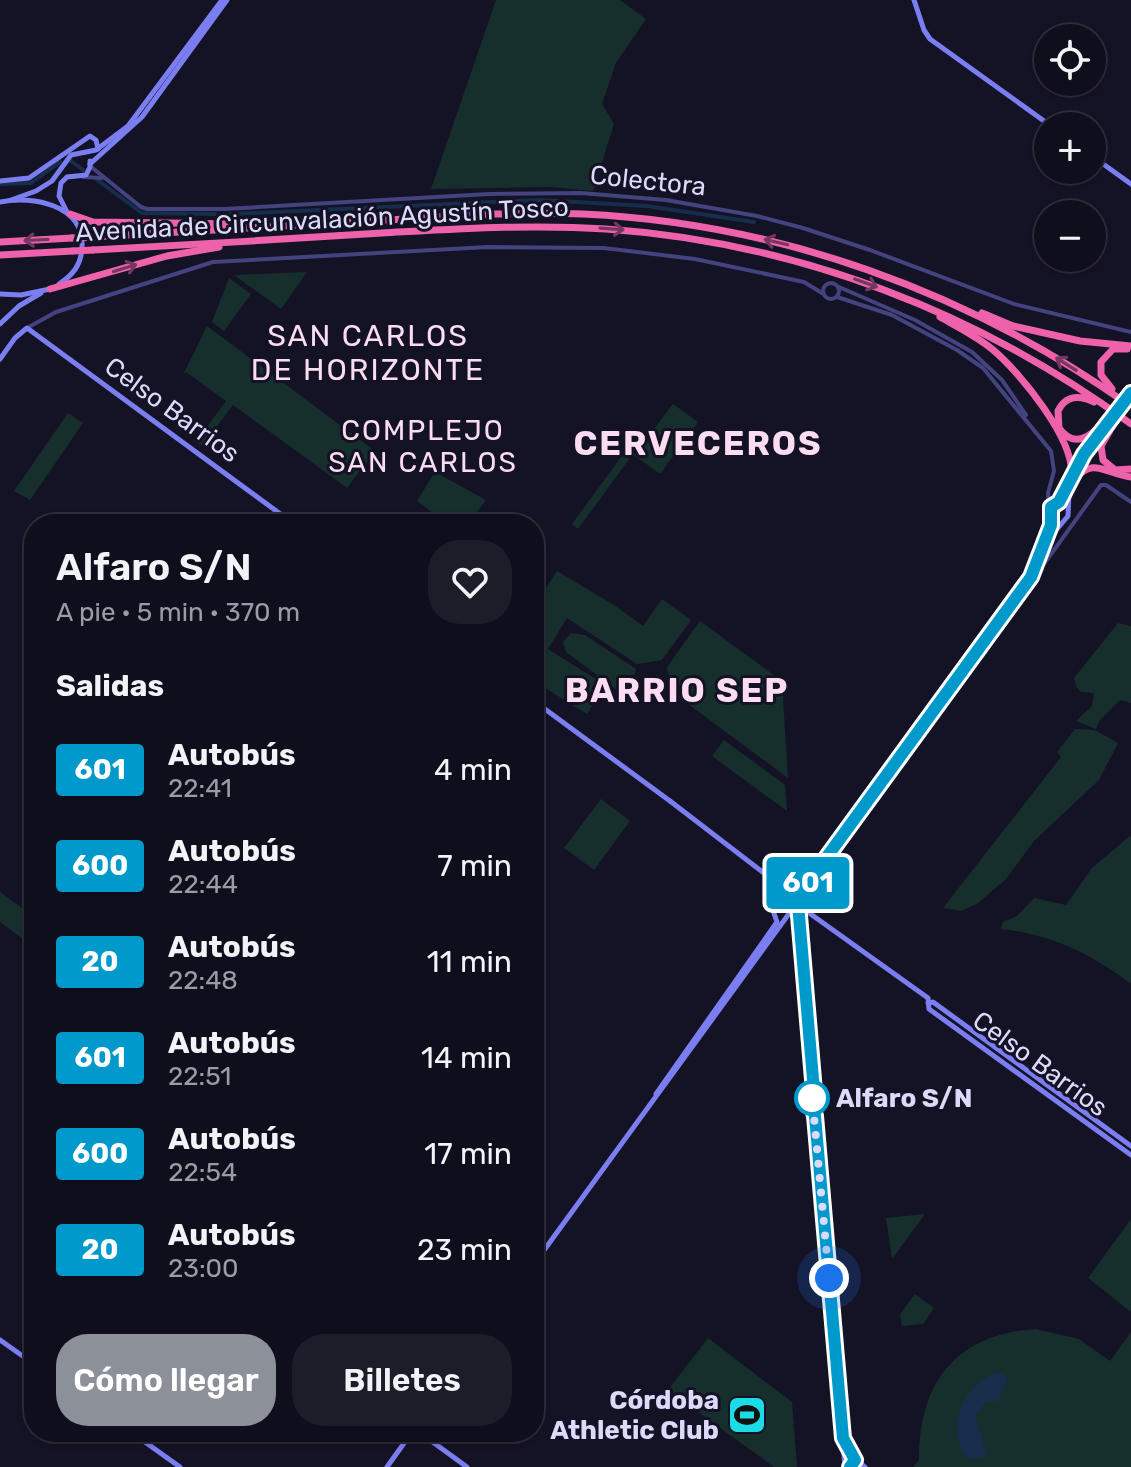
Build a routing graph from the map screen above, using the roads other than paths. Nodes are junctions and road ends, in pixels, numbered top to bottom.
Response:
1 (224, 0) edge
2 (914, 0) edge
3 (1034, 114) edge
4 (98, 152) junction
5 (84, 154) junction
6 (66, 162) junction
7 (90, 165) junction
8 (1106, 166) edge
9 (75, 177) junction
10 (83, 177) junction
11 (104, 178) junction
12 (0, 181) edge
13 (1131, 184) edge
14 (0, 200) edge
15 (10, 200) junction
16 (68, 214) junction
17 (212, 227) junction
18 (0, 242) edge
19 (208, 246) junction
20 (0, 255) edge
21 (896, 280) junction
22 (804, 282) junction
23 (829, 284) junction
24 (839, 287) junction
25 (48, 290) junction
26 (822, 293) junction
27 (0, 294) edge
28 (837, 297) junction
29 (925, 306) junction
30 (0, 324) edge
31 (27, 328) junction
32 (1131, 332) edge
33 (1131, 348) edge
34 (0, 359) edge
35 (1130, 390) edge
36 (1124, 407) edge
37 (1108, 424) junction
38 (1131, 427) edge
39 (1039, 433) junction
40 (1131, 469) edge
41 (1131, 477) edge
42 (1072, 478) junction
43 (1048, 493) junction
44 (1131, 502) edge
45 (1057, 503) junction
46 (1069, 509) junction
47 (1082, 511) junction
48 (280, 514) edge
49 (1051, 514) junction
50 (1064, 520) junction
51 (1072, 526) junction
52 (1032, 580) junction
53 (544, 708) edge
54 (935, 713) junction
55 (670, 801) junction
56 (871, 801) junction
57 (784, 885) junction
58 (771, 886) junction
59 (799, 892) junction
60 (798, 904) junction
61 (775, 912) junction
62 (792, 912) junction
63 (762, 944) junction
64 (759, 954) junction
65 (928, 1003) junction
66 (1031, 1072) junction
67 (1051, 1096) junction
68 (654, 1098) junction
69 (1074, 1103) junction
70 (1068, 1108) junction
71 (1131, 1146) edge
72 (1131, 1155) edge
73 (544, 1250) edge
74 (0, 1340) edge
75 (24, 1357) edge
76 (145, 1442) edge
77 (405, 1442) edge
78 (433, 1442) edge
79 (850, 1463) edge
80 (180, 1467) edge
81 (387, 1467) edge
82 (467, 1467) edge
83 (863, 1467) edge

1 - 4 main road
2 - 3 main road
4 - 5 main road
4 - 7 main road
4 - 12 main road
5 - 6 main road
5 - 7 main road
6 - 9 main road
6 - 15 main road
7 - 10 main road
7 - 11 street, Colectora
8 - 13 main road
9 - 10 main road
9 - 16 main road
10 - 11 street
11 - 32 street, Colectora
14 - 15 main road
15 - 16 main road
16 - 17 highway
16 - 25 main road
17 -> 18 highway, Avenida de Circunvalación Agustín Tosco, bridge
21 -> 17 highway, Avenida de Circunvalación Agustín Tosco
19 - 20 highway, Avenida de Circunvalación Agustín Tosco, bridge
25 -> 19 highway
19 -> 29 highway, Avenida de Circunvalación Agustín Tosco
21 - 33 highway
36 -> 21 highway, Avenida de Circunvalación Agustín Tosco
22 - 23 street
22 - 26 street
22 - 31 street
23 - 24 street
23 - 26 street
24 - 28 street
24 - 39 street
25 - 27 main road
25 - 30 main road
26 - 28 street
28 - 39 street
29 - 36 highway, Avenida de Circunvalación Agustín Tosco
29 - 42 highway
31 - 34 main road
31 - 48 main road, Celso Barrios
33 - 36 highway
35 - 36 highway, bridge
36 - 37 highway, bridge
36 - 37 highway
36 - 38 highway, Avenida de Circunvalación Agustín Tosco
37 - 40 highway
37 - 42 main road
39 - 43 street
41 - 42 highway
42 - 45 main road
42 - 46 main road
43 - 45 street
43 - 49 street
44 - 47 street
45 - 46 main road
45 - 49 main road
46 - 47 street
46 - 50 main road
47 - 51 street
49 - 50 main road
49 - 54 main road
50 - 51 street
50 - 52 main road
51 - 52 street
52 - 54 main road
53 - 55 main road
54 - 56 main road
55 - 57 main road
55 - 58 main road
56 - 59 main road
56 - 60 main road
57 - 58 main road
57 - 59 main road
58 - 61 main road
59 - 60 main road
59 - 61 main road
60 - 62 main road
60 - 65 main road, Celso Barrios
60 - 79 main road
61 - 62 main road
61 - 63 main road
62 - 64 main road
63 - 64 main road
63 - 68 main road
64 - 68 main road
65 - 66 main road, Celso Barrios
65 - 67 main road, Celso Barrios
66 - 67 main road
66 - 69 main road, Celso Barrios
67 - 70 main road, Celso Barrios
68 - 73 main road
69 - 70 main road
69 - 71 main road, Celso Barrios
70 - 72 main road, Celso Barrios
74 - 75 main road
76 - 80 main road
77 - 81 main road
78 - 82 main road
79 - 83 main road

